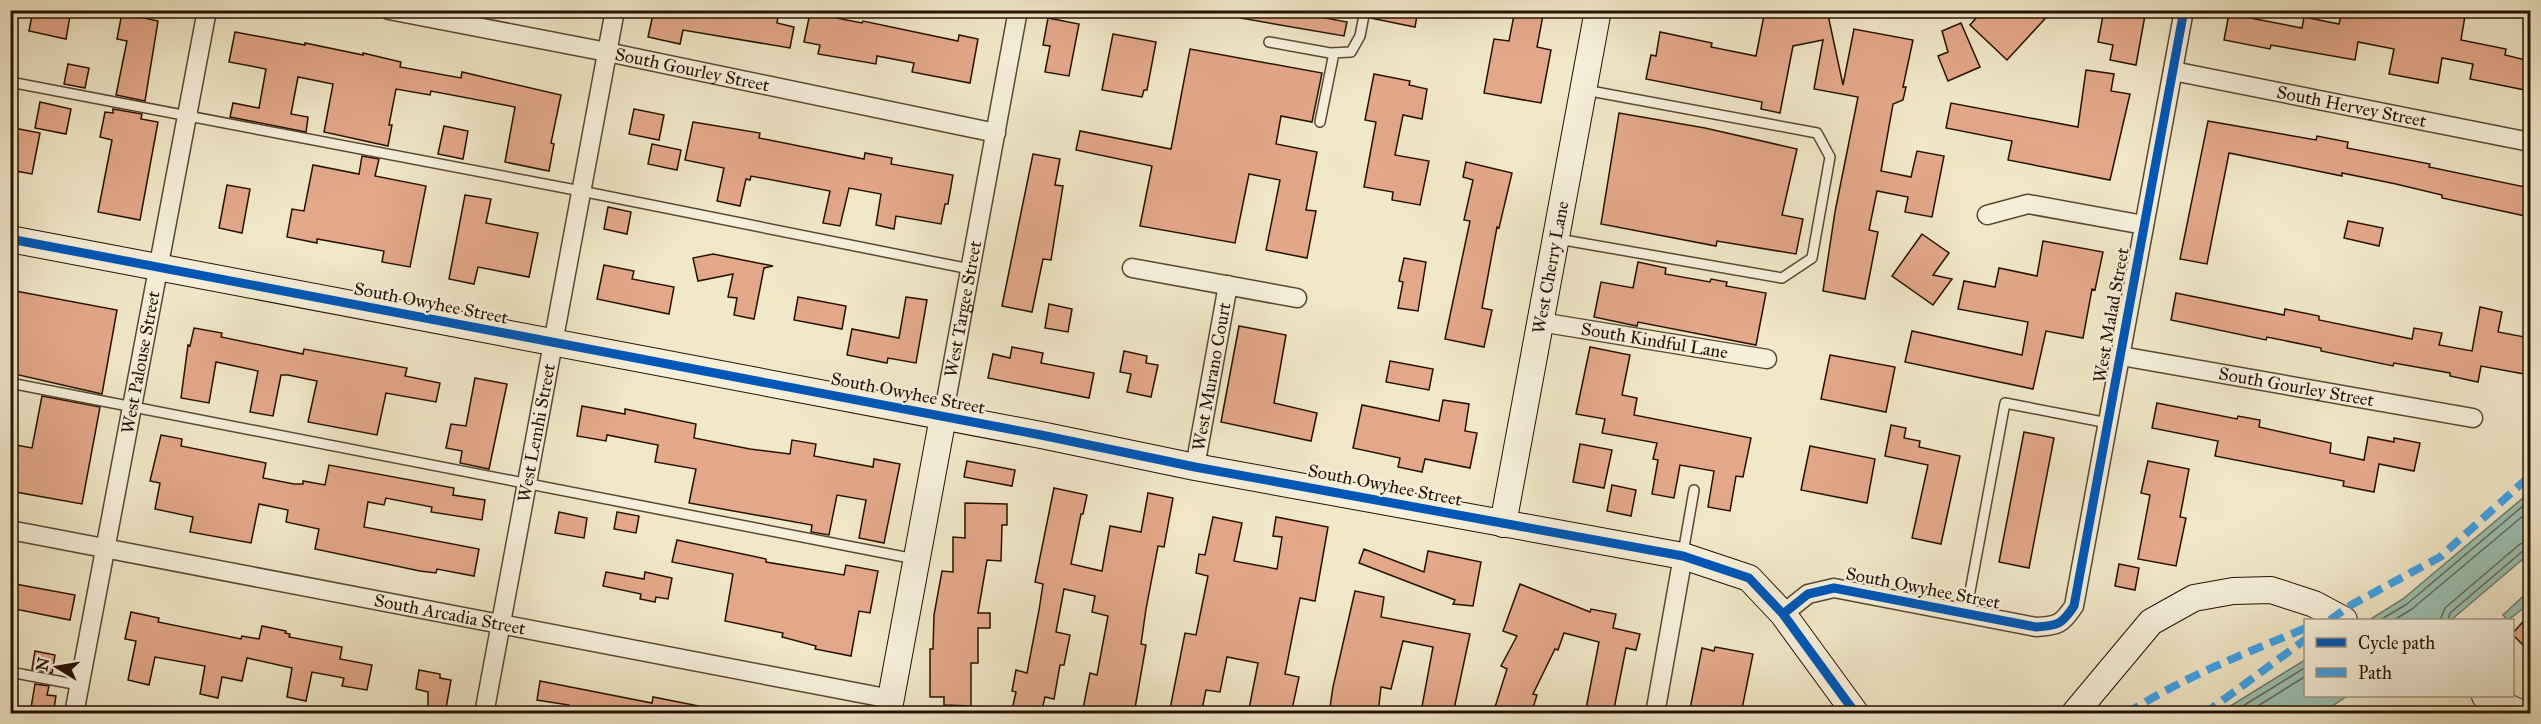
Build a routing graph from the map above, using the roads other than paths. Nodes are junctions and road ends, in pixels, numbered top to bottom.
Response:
1 (207, 10) edge
2 (389, 10) edge
3 (615, 10) edge
4 (1018, 10) edge
5 (1365, 10) edge
6 (1598, 10) edge
7 (2184, 10) edge
8 (1269, 42) dead end
9 (607, 52) junction
10 (1334, 53) junction
11 (2172, 71) junction
12 (10, 82) edge
13 (1584, 90) junction
14 (187, 116) junction
15 (1320, 122) dead end
16 (996, 133) junction
17 (2530, 142) edge
18 (582, 191) junction
19 (1987, 215) dead end
20 (2144, 225) junction
21 (10, 238) edge
22 (1556, 238) junction
23 (159, 267) junction
24 (1132, 268) dead end
25 (970, 269) junction
26 (1228, 285) junction
27 (1297, 298) dead end
28 (1540, 322) junction
29 (553, 343) junction
30 (2121, 356) junction
31 (1767, 359) dead end
32 (10, 383) edge
33 (132, 406) junction
34 (943, 417) junction
35 (2473, 418) dead end
36 (2108, 423) junction
37 (1195, 467) junction
38 (527, 482) junction
39 (1694, 490) dead end
40 (1503, 524) junction
41 (10, 530) edge
42 (105, 548) junction
43 (1683, 556) junction
44 (917, 559) junction
45 (1783, 614) junction
46 (1966, 614) junction
47 (2340, 619) edge
48 (2064, 622) joint
49 (501, 623) junction
50 (10, 672) edge
51 (79, 685) junction
52 (2487, 697) edge
53 (890, 706) edge
54 (74, 714) edge
55 (484, 714) edge
56 (1655, 714) edge
57 (1856, 714) edge
58 (2074, 714) edge
59 (2522, 714) edge

1 - 14 street, West Palouse Street
2 - 9 street, South Gourley Street
3 - 9 street, West Lemhi Street
4 - 16 street, West Targee Street
5 - 10 lane
6 - 13 street, West Cherry Lane
7 - 11 street, West Malad Street
8 - 10 lane
9 - 16 street, South Gourley Street
9 - 18 street, West Lemhi Street
10 - 15 lane
11 - 17 street, South Hervey Street
11 - 20 street, West Malad Street
12 - 14 lane
13 - 22 street, West Cherry Lane
13 - 22 lane
14 - 18 lane
14 - 23 street, West Palouse Street
16 - 25 street, West Targee Street
18 - 25 lane
18 - 29 street, West Lemhi Street
19 - 20 street
20 - 30 street, West Malad Street
21 - 23 street, South Owyhee Street
22 - 28 street, West Cherry Lane
23 - 29 street, South Owyhee Street
23 - 33 street, West Palouse Street
24 - 26 street, West Murano Court
25 - 34 street, West Targee Street
26 - 27 street, West Murano Court
26 - 37 street, West Murano Court
28 - 31 street, South Kindful Lane
28 - 40 street, West Cherry Lane
29 - 34 street, South Owyhee Street
29 - 38 street, West Lemhi Street
30 - 35 street, South Gourley Street
30 - 36 street, West Malad Street
32 - 33 lane
33 - 38 lane
33 - 42 street, West Palouse Street
34 - 37 street, South Owyhee Street
34 - 44 street, West Targee Street
36 - 46 lane
36 - 48 street, West Malad Street
37 - 40 street, South Owyhee Street
38 - 44 lane
38 - 49 street, West Lemhi Street
39 - 43 lane
40 - 43 street, South Owyhee Street
41 - 42 street, South Arcadia Street
42 - 49 street, South Arcadia Street
42 - 51 street, West Palouse Street
43 - 45 street, South Owyhee Street
43 - 56 street
44 - 53 street, West Targee Street
45 - 46 street, South Owyhee Street
45 - 57 street, South Owyhee Street
46 - 48 street, South Owyhee Street
47 - 58 street
49 - 53 street, South Arcadia Street
49 - 55 street, West Lemhi Street
50 - 51 lane
51 - 54 street, West Palouse Street
52 - 59 street

